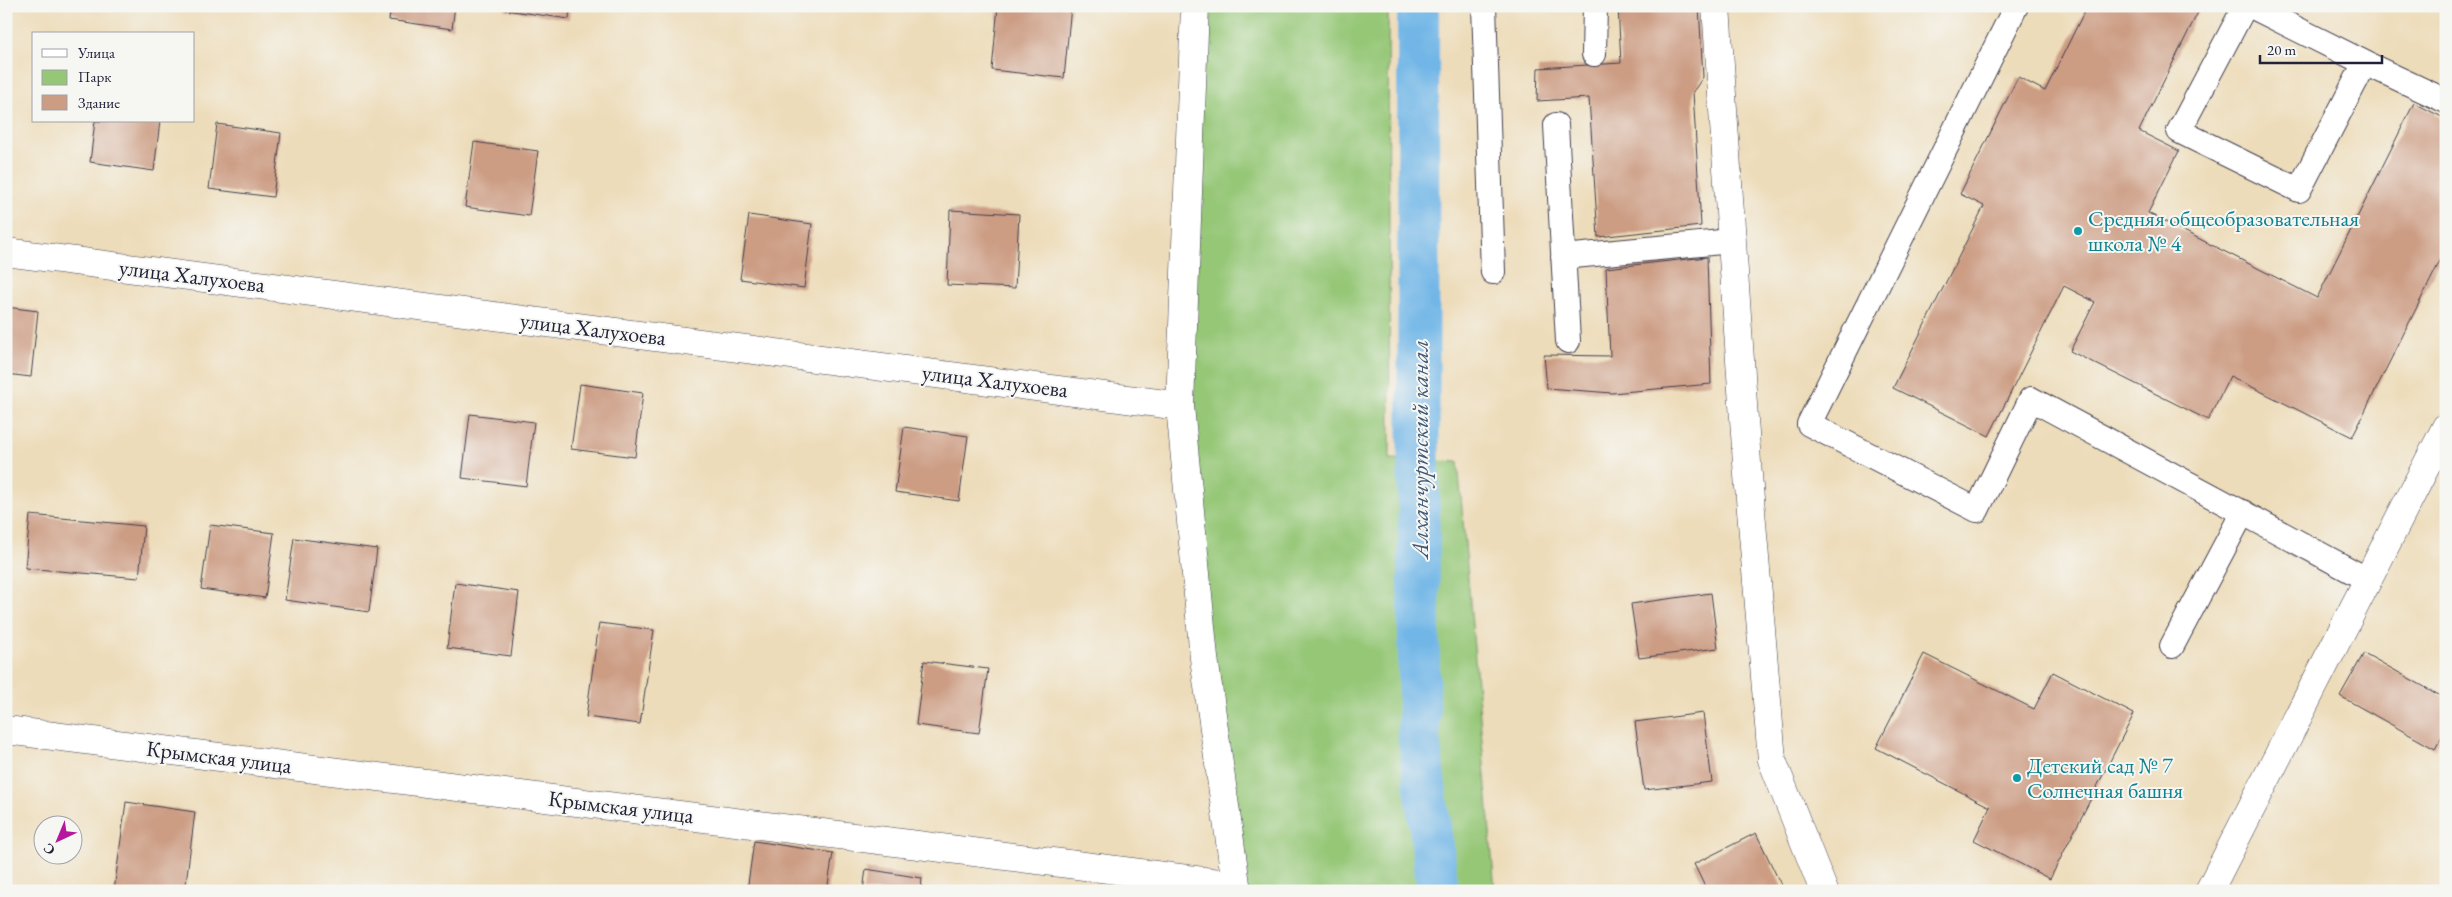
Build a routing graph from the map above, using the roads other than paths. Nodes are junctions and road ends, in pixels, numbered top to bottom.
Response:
1 (1195, 6) edge
2 (1484, 6) edge
3 (1595, 6) edge
4 (1716, 6) edge
5 (2016, 6) edge
6 (2245, 6) edge
7 (2251, 6) edge
8 (1594, 54) dead end
9 (2365, 63) junction
10 (2446, 101) edge
11 (1556, 125) dead end
12 (1732, 241) junction
13 (6, 252) edge
14 (1563, 257) junction
15 (1493, 272) dead end
16 (1568, 341) dead end
17 (1180, 406) junction
18 (2446, 427) edge
19 (2243, 512) junction
20 (2368, 580) junction
21 (2172, 646) dead end
22 (6, 730) edge
23 (1236, 888) edge
24 (1824, 891) edge
25 (2209, 891) edge

1 - 17 street
2 - 15 lane
3 - 8 lane
4 - 12 street
5 - 19 lane
6 - 9 lane
7 - 9 lane
9 - 10 lane
11 - 14 lane
12 - 14 lane
12 - 24 street
13 - 17 street, улица Халухоева
14 - 16 lane
17 - 23 street
18 - 20 street
19 - 20 lane
19 - 21 lane
20 - 25 street
22 - 23 street, Крымская улица

